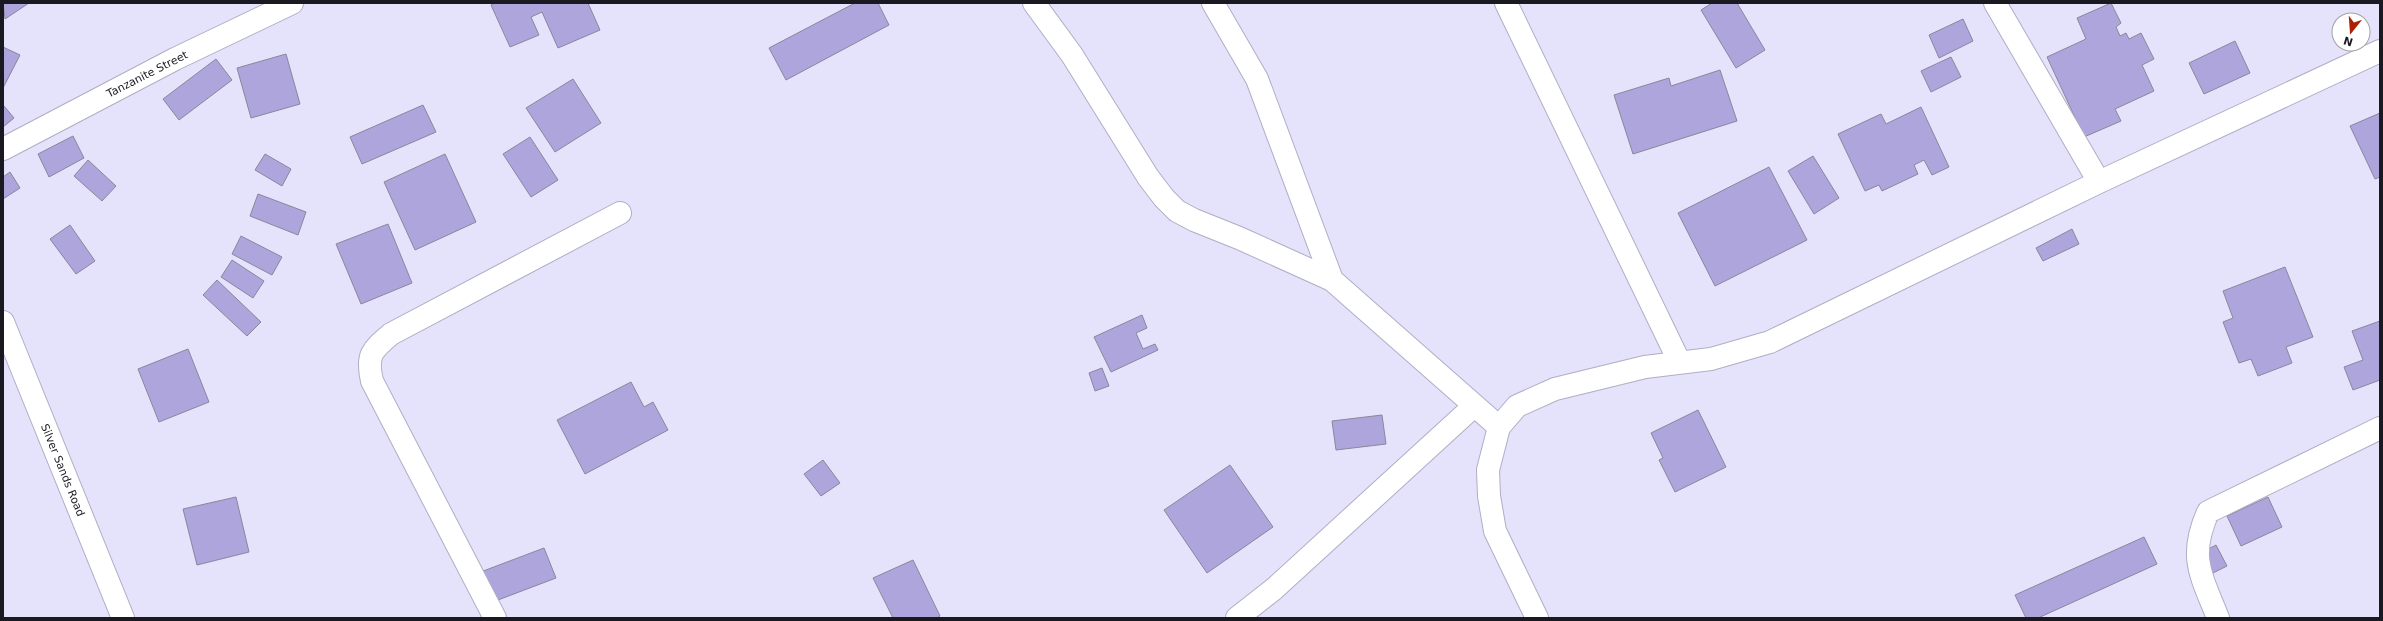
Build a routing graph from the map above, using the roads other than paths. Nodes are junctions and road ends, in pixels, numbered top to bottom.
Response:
1 (292, 3) edge
2 (1034, 3) edge
3 (1213, 3) edge
4 (1506, 3) edge
5 (1995, 3) edge
6 (2380, 51) edge
7 (3, 149) edge
8 (2099, 182) junction
9 (620, 213) dead end
10 (1332, 280) junction
11 (3, 322) edge
12 (1679, 361) junction
13 (1474, 406) junction
14 (1499, 426) junction
15 (2380, 428) edge
16 (123, 618) edge
17 (495, 618) edge
18 (1238, 618) edge
19 (1537, 618) edge
20 (2218, 618) edge

1 - 7 street, Tanzanite Street
2 - 10 street
3 - 10 street
4 - 12 street
5 - 8 street
6 - 8 street
8 - 12 street
9 - 17 street
10 - 13 street
11 - 16 street, Silver Sands Road
12 - 14 street
13 - 14 street
13 - 18 street
14 - 19 street
15 - 20 street

